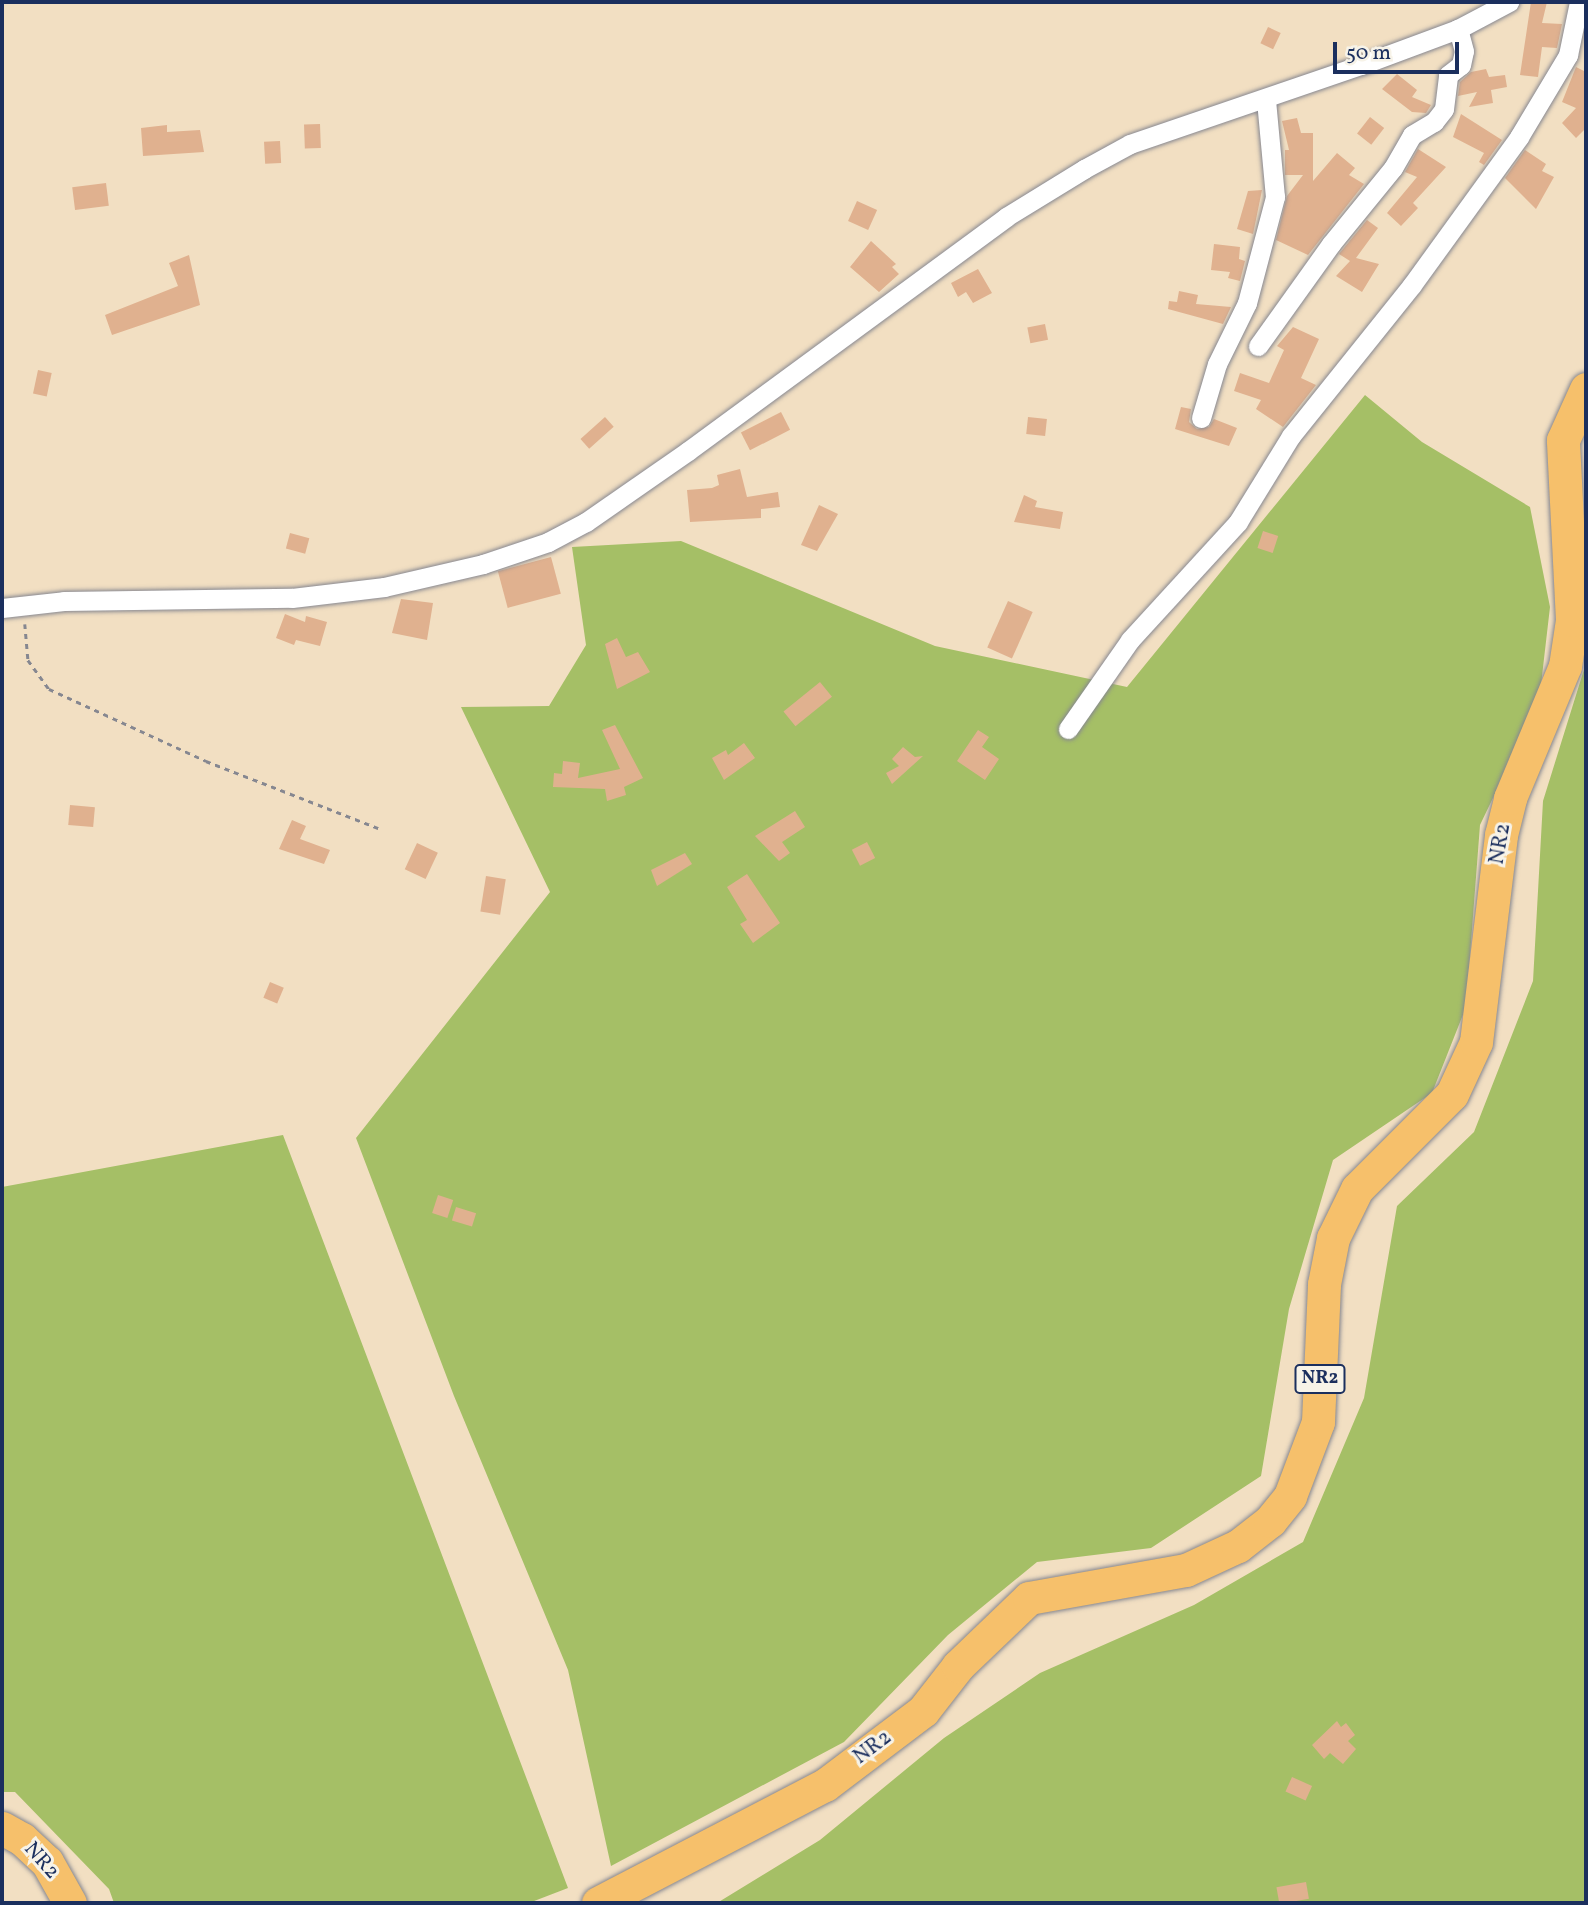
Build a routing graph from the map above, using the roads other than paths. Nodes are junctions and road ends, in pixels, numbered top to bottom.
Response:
1 (1509, 2) edge
2 (1579, 2) edge
3 (1458, 29) junction
4 (1266, 100) junction
5 (1258, 346) dead end
6 (1586, 389) edge
7 (1201, 418) dead end
8 (2, 608) edge
9 (1068, 729) dead end
10 (2, 1828) edge
11 (70, 1903) edge
12 (598, 1903) edge

1 - 3 street
2 - 9 street
3 - 4 street
3 - 5 street
4 - 7 street
4 - 8 street
6 - 12 highway, NR2 / NR2
10 - 11 highway, NR2 / NR2

